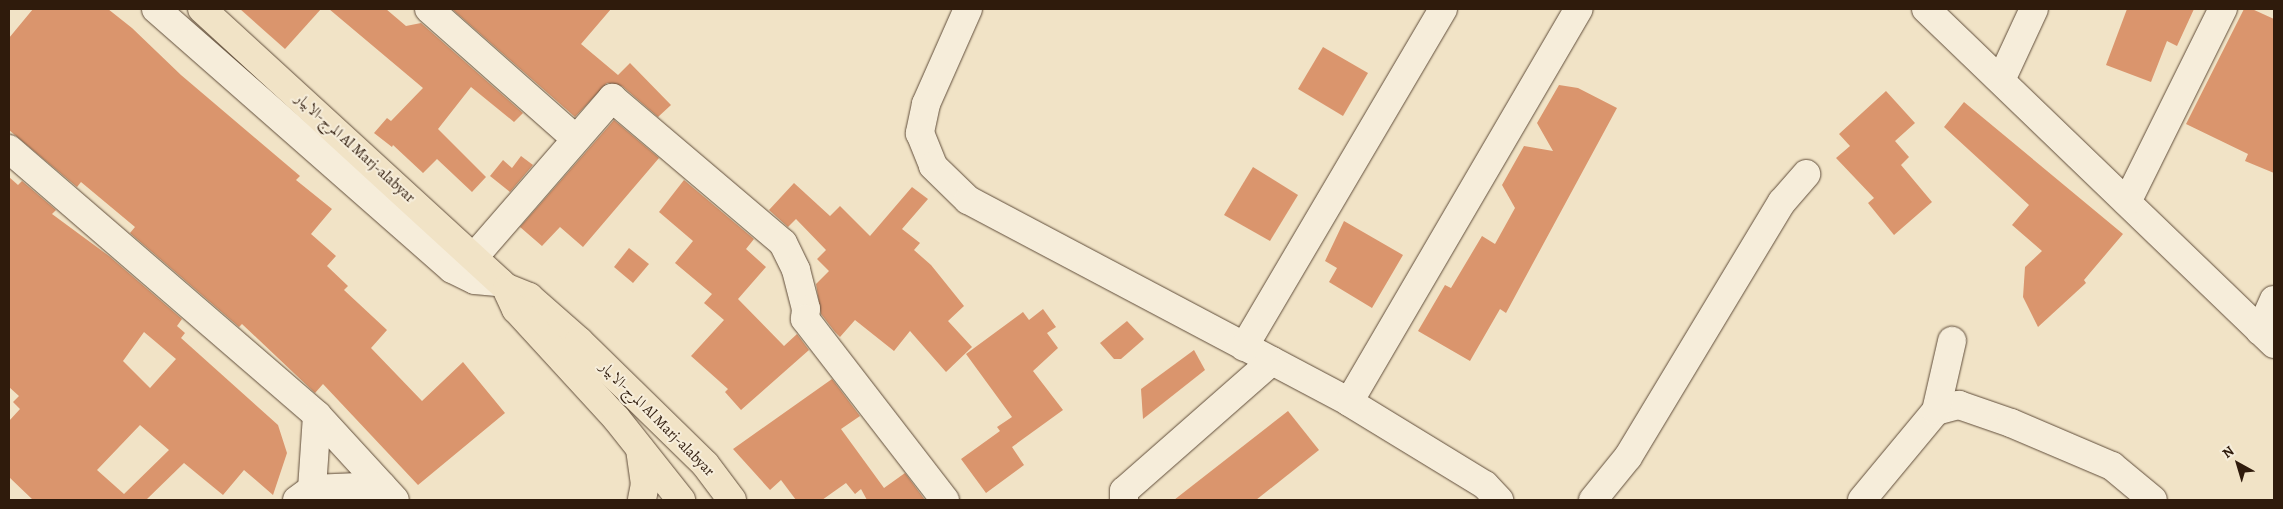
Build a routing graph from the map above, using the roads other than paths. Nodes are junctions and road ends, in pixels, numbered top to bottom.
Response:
1 (156, 9) edge
2 (202, 9) edge
3 (429, 9) edge
4 (968, 9) edge
5 (1443, 9) edge
6 (1579, 9) edge
7 (1926, 9) edge
8 (2034, 9) edge
9 (2222, 9) edge
10 (2001, 80) junction
11 (576, 139) junction
12 (9, 149) edge
13 (1806, 174) dead end
14 (2127, 202) junction
15 (474, 257) junction
16 (503, 285) junction
17 (2274, 300) edge
18 (2267, 338) edge
19 (1952, 341) dead end
20 (1244, 347) junction
21 (1272, 361) junction
22 (1348, 402) junction
23 (1936, 411) junction
24 (317, 415) junction
25 (639, 448) junction
26 (705, 464) junction
27 (389, 493) edge
28 (305, 495) edge
29 (720, 496) edge
30 (672, 497) edge
31 (642, 500) edge
32 (945, 500) edge
33 (1124, 500) edge
34 (1499, 500) edge
35 (1593, 500) edge
36 (1862, 500) edge
37 (2153, 500) edge

1 - 16 street
2 - 15 main road, المرج-الابيار Al Marj-alabyar
3 - 11 street
4 - 20 street
5 - 20 street
6 - 22 street
7 - 10 street
8 - 10 street
9 - 14 street
10 - 14 street
11 - 15 street
11 - 32 street
12 - 24 street
13 - 35 street
14 - 18 street
15 - 16 main road, المرج-الابيار Al Marj-alabyar
16 - 25 main road, المرج-الابيار Al Marj-alabyar
16 - 26 main road, المرج-الابيار Al Marj-alabyar
17 - 18 street
19 - 23 street
20 - 21 street
21 - 22 street
21 - 33 street
22 - 34 street
23 - 36 street
23 - 37 street
24 - 27 street
24 - 28 street
25 - 30 main road, المرج-الابيار Al Marj-alabyar
25 - 31 main road
26 - 29 main road, المرج-الابيار Al Marj-alabyar
26 - 30 main road
27 - 28 street

